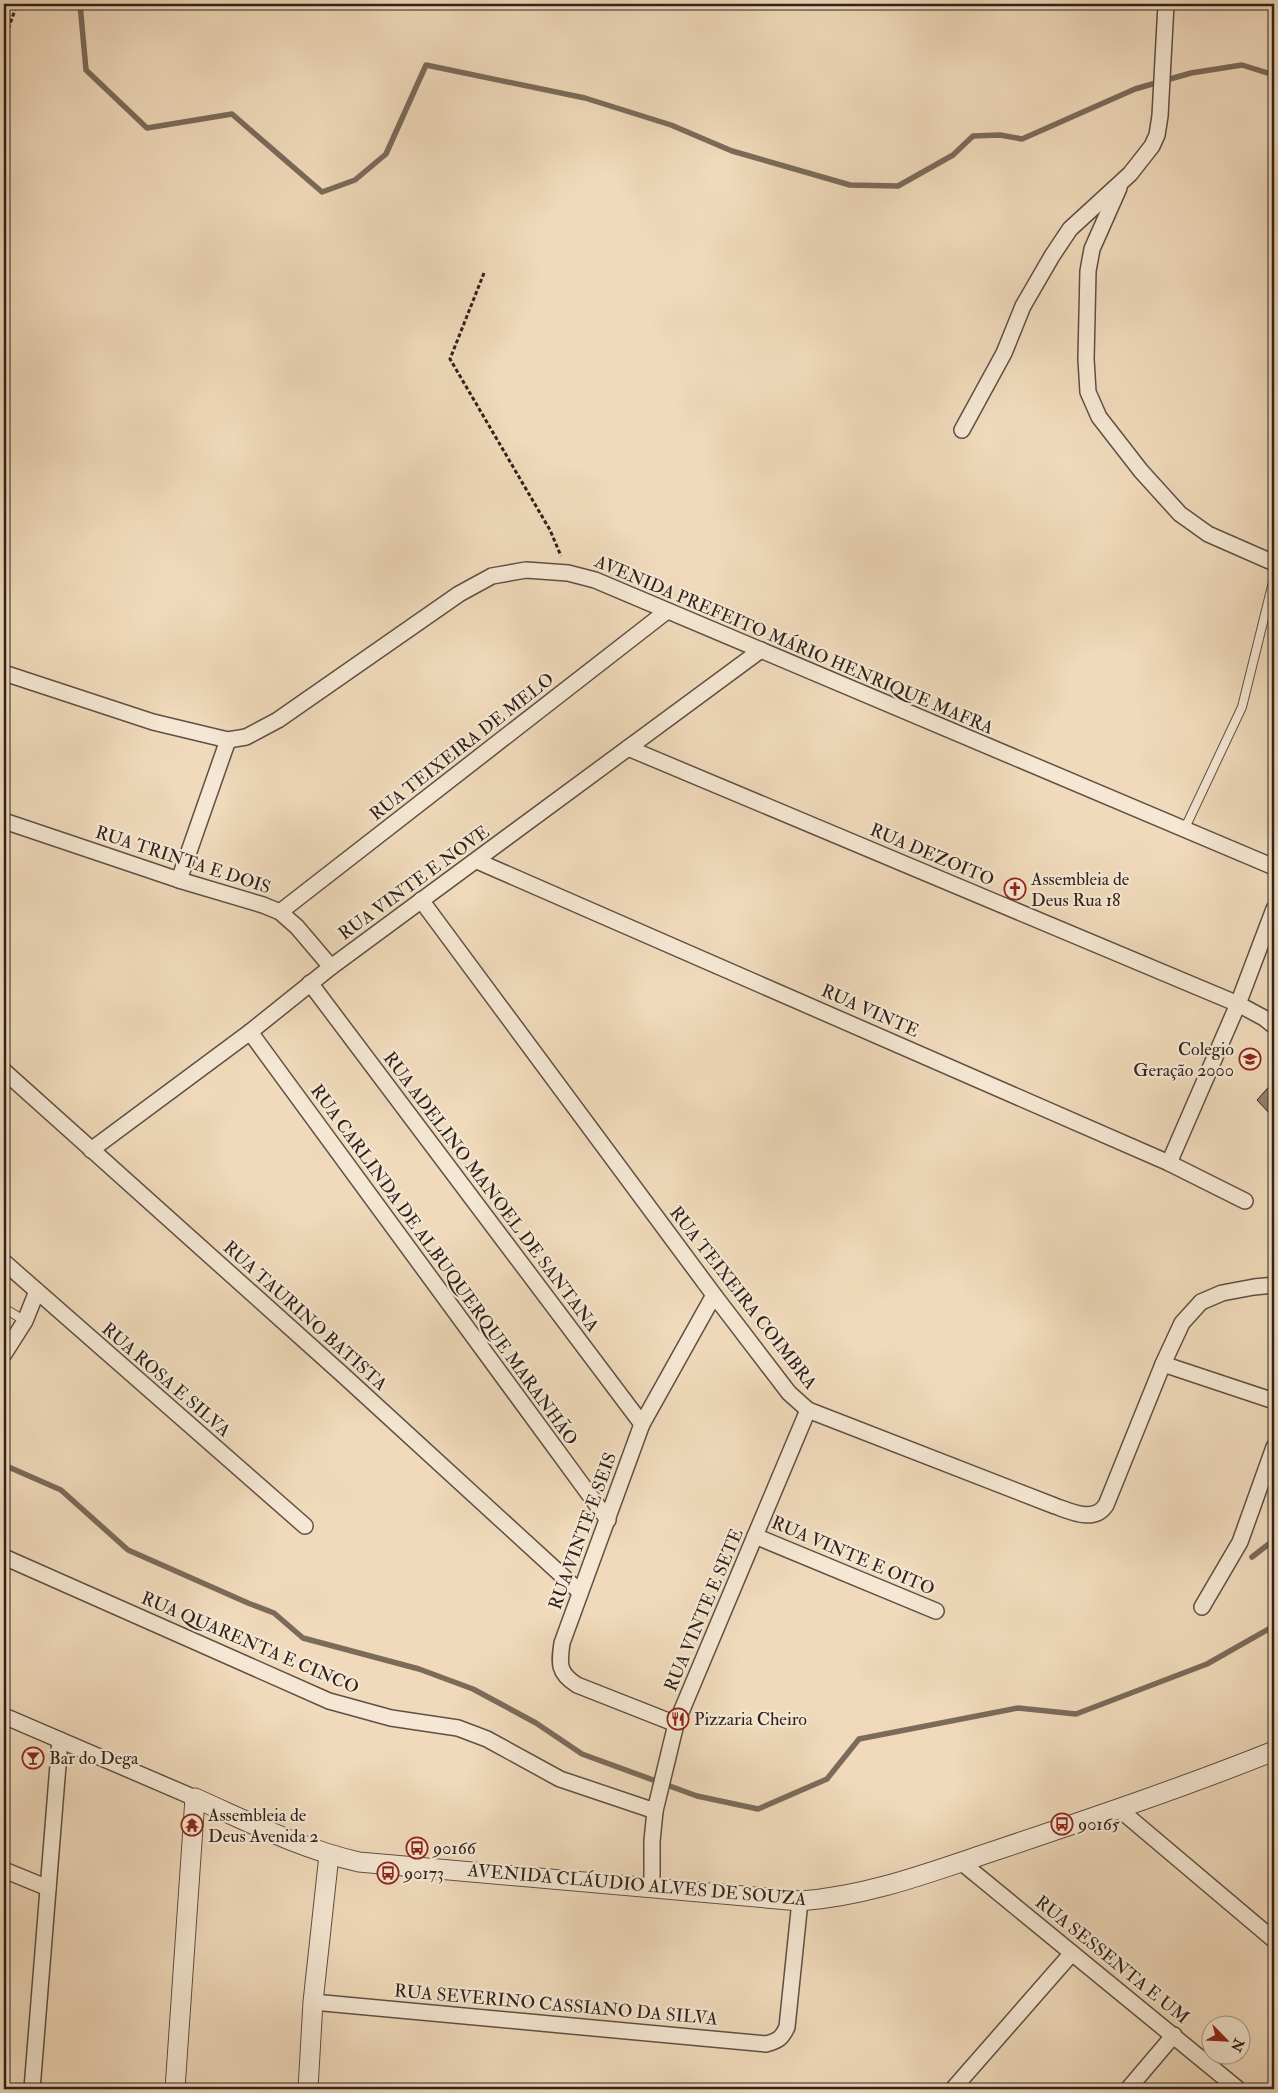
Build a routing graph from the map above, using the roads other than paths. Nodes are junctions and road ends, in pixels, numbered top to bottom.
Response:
1 (1166, 4) edge
2 (1122, 182) junction
3 (962, 430) dead end
4 (1274, 563) edge
5 (1274, 578) edge
6 (667, 611) junction
7 (760, 650) junction
8 (4, 673) edge
9 (228, 740) junction
10 (628, 748) junction
11 (4, 821) edge
12 (1185, 828) junction
13 (477, 861) junction
14 (1274, 867) edge
15 (179, 880) junction
16 (421, 900) junction
17 (1274, 909) edge
18 (280, 912) junction
19 (331, 967) junction
20 (310, 983) junction
21 (1238, 1004) junction
22 (1274, 1026) edge
23 (250, 1032) junction
24 (4, 1071) edge
25 (91, 1150) junction
26 (1169, 1163) junction
27 (1245, 1201) dead end
28 (4, 1262) edge
29 (1274, 1285) edge
30 (37, 1291) junction
31 (714, 1295) junction
32 (4, 1308) edge
33 (25, 1321) junction
34 (4, 1354) edge
35 (1163, 1364) junction
36 (1274, 1402) edge
37 (808, 1410) junction
38 (642, 1424) junction
39 (1274, 1447) edge
40 (608, 1520) junction
41 (304, 1526) dead end
42 (755, 1536) junction
43 (4, 1557) edge
44 (580, 1592) junction
45 (1202, 1607) dead end
46 (936, 1611) dead end
47 (4, 1716) edge
48 (676, 1724) junction
49 (60, 1740) junction
50 (1274, 1751) edge
51 (195, 1798) junction
52 (1119, 1809) junction
53 (655, 1811) junction
54 (328, 1855) junction
55 (961, 1862) junction
56 (4, 1870) edge
57 (48, 1888) junction
58 (652, 1889) junction
59 (800, 1901) junction
60 (1274, 1940) edge
61 (1072, 1953) junction
62 (313, 2002) junction
63 (1174, 2035) junction
64 (32, 2089) edge
65 (175, 2089) edge
66 (308, 2089) edge
67 (953, 2089) edge
68 (1128, 2089) edge
69 (1238, 2089) edge

1 - 2 street
2 - 3 street
2 - 4 street
5 - 12 lane
6 - 7 street, AVENIDA PREFEITO MÁRIO HENRIQUE MAFRA
6 - 9 street, AVENIDA PREFEITO MÁRIO HENRIQUE MAFRA
6 - 18 street, RUA TEIXEIRA DE MELO
7 - 10 street, RUA VINTE E NOVE
7 - 12 street, AVENIDA PREFEITO MÁRIO HENRIQUE MAFRA
8 - 9 street, AVENIDA PREFEITO MÁRIO HENRIQUE MAFRA
9 - 15 street
10 - 13 street, RUA VINTE E NOVE
10 - 21 street, RUA DEZOITO
11 - 15 street, RUA TRINTA E DOIS
12 - 14 street, AVENIDA PREFEITO MÁRIO HENRIQUE MAFRA
13 - 16 street, RUA VINTE E NOVE
13 - 26 street, RUA VINTE
15 - 18 street, RUA TRINTA E DOIS
16 - 19 street, RUA VINTE E NOVE
16 - 31 street, RUA TEIXEIRA COIMBRA
17 - 21 street
18 - 19 street, RUA TRINTA E DOIS
19 - 20 street, RUA VINTE E NOVE
20 - 23 street, RUA VINTE E NOVE
20 - 38 street, RUA ADELINO MANOEL DE SANTANA
21 - 22 street, RUA DEZOITO
21 - 26 street
23 - 25 street, RUA VINTE E NOVE
23 - 40 street, RUA CARLINDA DE ALBUQUERQUE MARANHÃO
24 - 25 street, RUA TAURINO BATISTA
25 - 44 street, RUA TAURINO BATISTA
26 - 27 street, RUA VINTE
28 - 30 street, RUA ROSA E SILVA
29 - 35 street, RUA TEIXEIRA COIMBRA
30 - 33 street
30 - 41 street, RUA ROSA E SILVA
31 - 37 street, RUA TEIXEIRA COIMBRA
31 - 38 street, RUA VINTE E SEIS
32 - 33 lane
33 - 34 street
35 - 36 street
35 - 37 street, RUA TEIXEIRA COIMBRA
37 - 42 street, RUA VINTE E SETE
38 - 40 street, RUA VINTE E SEIS
39 - 45 street
40 - 44 street, RUA VINTE E SEIS
42 - 46 street, RUA VINTE E OITO
42 - 48 street, RUA VINTE E SETE
43 - 53 street, RUA QUARENTA E CINCO
44 - 48 street, RUA VINTE E SEIS
47 - 49 street, AVENIDA CLÁUDIO ALVES DE SOUZA
48 - 53 street, RUA VINTE E SETE
49 - 51 street, AVENIDA CLÁUDIO ALVES DE SOUZA
49 - 57 street
50 - 52 street, AVENIDA CLÁUDIO ALVES DE SOUZA
51 - 54 street, AVENIDA CLÁUDIO ALVES DE SOUZA
51 - 65 street
52 - 55 street, AVENIDA CLÁUDIO ALVES DE SOUZA
52 - 60 street
53 - 58 street, RUA VINTE E SETE
54 - 58 street, AVENIDA CLÁUDIO ALVES DE SOUZA
54 - 62 street
55 - 59 street, AVENIDA CLÁUDIO ALVES DE SOUZA
55 - 61 street, RUA SESSENTA E UM
56 - 57 street
57 - 64 street
58 - 59 street, AVENIDA CLÁUDIO ALVES DE SOUZA
59 - 62 street, RUA SEVERINO CASSIANO DA SILVA
61 - 63 street, RUA SESSENTA E UM
61 - 67 street
62 - 66 street
63 - 68 street
63 - 69 street, RUA SESSENTA E UM

